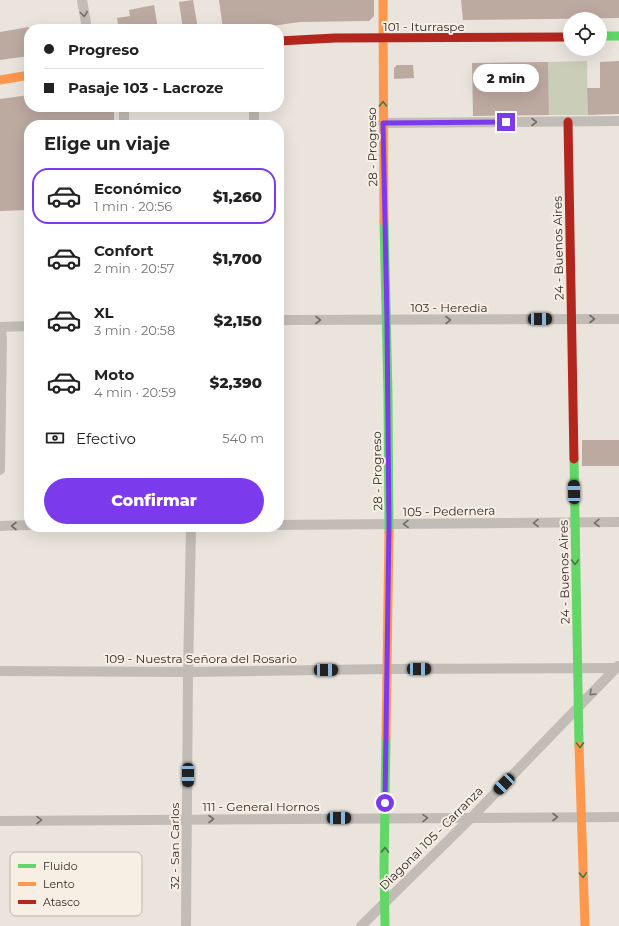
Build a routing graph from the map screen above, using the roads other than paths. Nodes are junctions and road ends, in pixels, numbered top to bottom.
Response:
1 (82, 0) edge
2 (383, 0) edge
3 (85, 24) edge
4 (563, 36) edge
5 (607, 36) edge
6 (619, 36) edge
7 (382, 38) junction
8 (284, 41) edge
9 (24, 75) edge
10 (0, 80) edge
11 (619, 121) edge
12 (568, 122) junction
13 (383, 123) junction
14 (571, 319) junction
15 (619, 319) edge
16 (284, 320) edge
17 (387, 320) junction
18 (24, 326) edge
19 (0, 327) edge
20 (0, 462) edge
21 (0, 470) edge
22 (619, 522) edge
23 (575, 523) junction
24 (284, 525) edge
25 (389, 525) junction
26 (0, 526) edge
27 (24, 526) edge
28 (191, 532) edge
29 (618, 667) edge
30 (577, 668) junction
31 (388, 669) junction
32 (0, 671) edge
33 (188, 672) junction
34 (579, 706) junction
35 (472, 817) junction
36 (581, 817) junction
37 (619, 817) edge
38 (385, 818) junction
39 (188, 819) junction
40 (0, 821) edge
41 (384, 903) junction
42 (186, 926) edge
43 (361, 926) edge
44 (385, 926) edge
45 (585, 926) edge

1 -> 3 street
2 - 7 street, 28 - Progreso
4 - 7 street, 101 - Iturraspe
5 - 6 street
7 - 8 street, 101 - Iturraspe
13 -> 7 street, 28 - Progreso
9 - 10 street
11 - 12 street
13 -> 12 street
12 - 14 street, 24 - Buenos Aires
13 - 17 street, 28 - Progreso
14 -> 15 street, 103 - Heredia
17 -> 14 street, 103 - Heredia
14 - 23 street, 24 - Buenos Aires
16 -> 17 street, 103 - Heredia
17 - 25 street, 28 - Progreso
18 - 19 street
19 - 20 street
20 - 21 street
22 -> 23 street, 105 - Pedernera
23 -> 25 street, 105 - Pedernera
23 -> 30 street, 24 - Buenos Aires
24 - 25 street, 105 - Pedernera
25 - 31 street, 28 - Progreso
27 -> 26 street
28 - 33 street, 32 - San Carlos
29 - 30 street, 109 - Nuestra Señora del Rosario
29 -> 34 street, Diagonal 105 - Carranza
30 - 31 street, 109 - Nuestra Señora del Rosario
30 - 34 street, 24 - Buenos Aires
31 - 33 street, 109 - Nuestra Señora del Rosario
31 - 38 street, 28 - Progreso
32 - 33 street, 109 - Nuestra Señora del Rosario
33 - 39 street, 32 - San Carlos
34 - 35 street, Diagonal 105 - Carranza
34 -> 36 street, 24 - Buenos Aires
35 -> 36 street, 111 - General Hornos
38 -> 35 street, 111 - General Hornos
35 - 41 street, Diagonal 105 - Carranza
36 - 37 street, 111 - General Hornos
36 -> 45 street, 24 - Buenos Aires
39 -> 38 street, 111 - General Hornos
41 -> 38 street, 28 - Progreso
40 -> 39 street, 111 - General Hornos
39 - 42 street, 32 - San Carlos
41 - 43 street, Diagonal 105 - Carranza
41 - 44 street, 28 - Progreso

